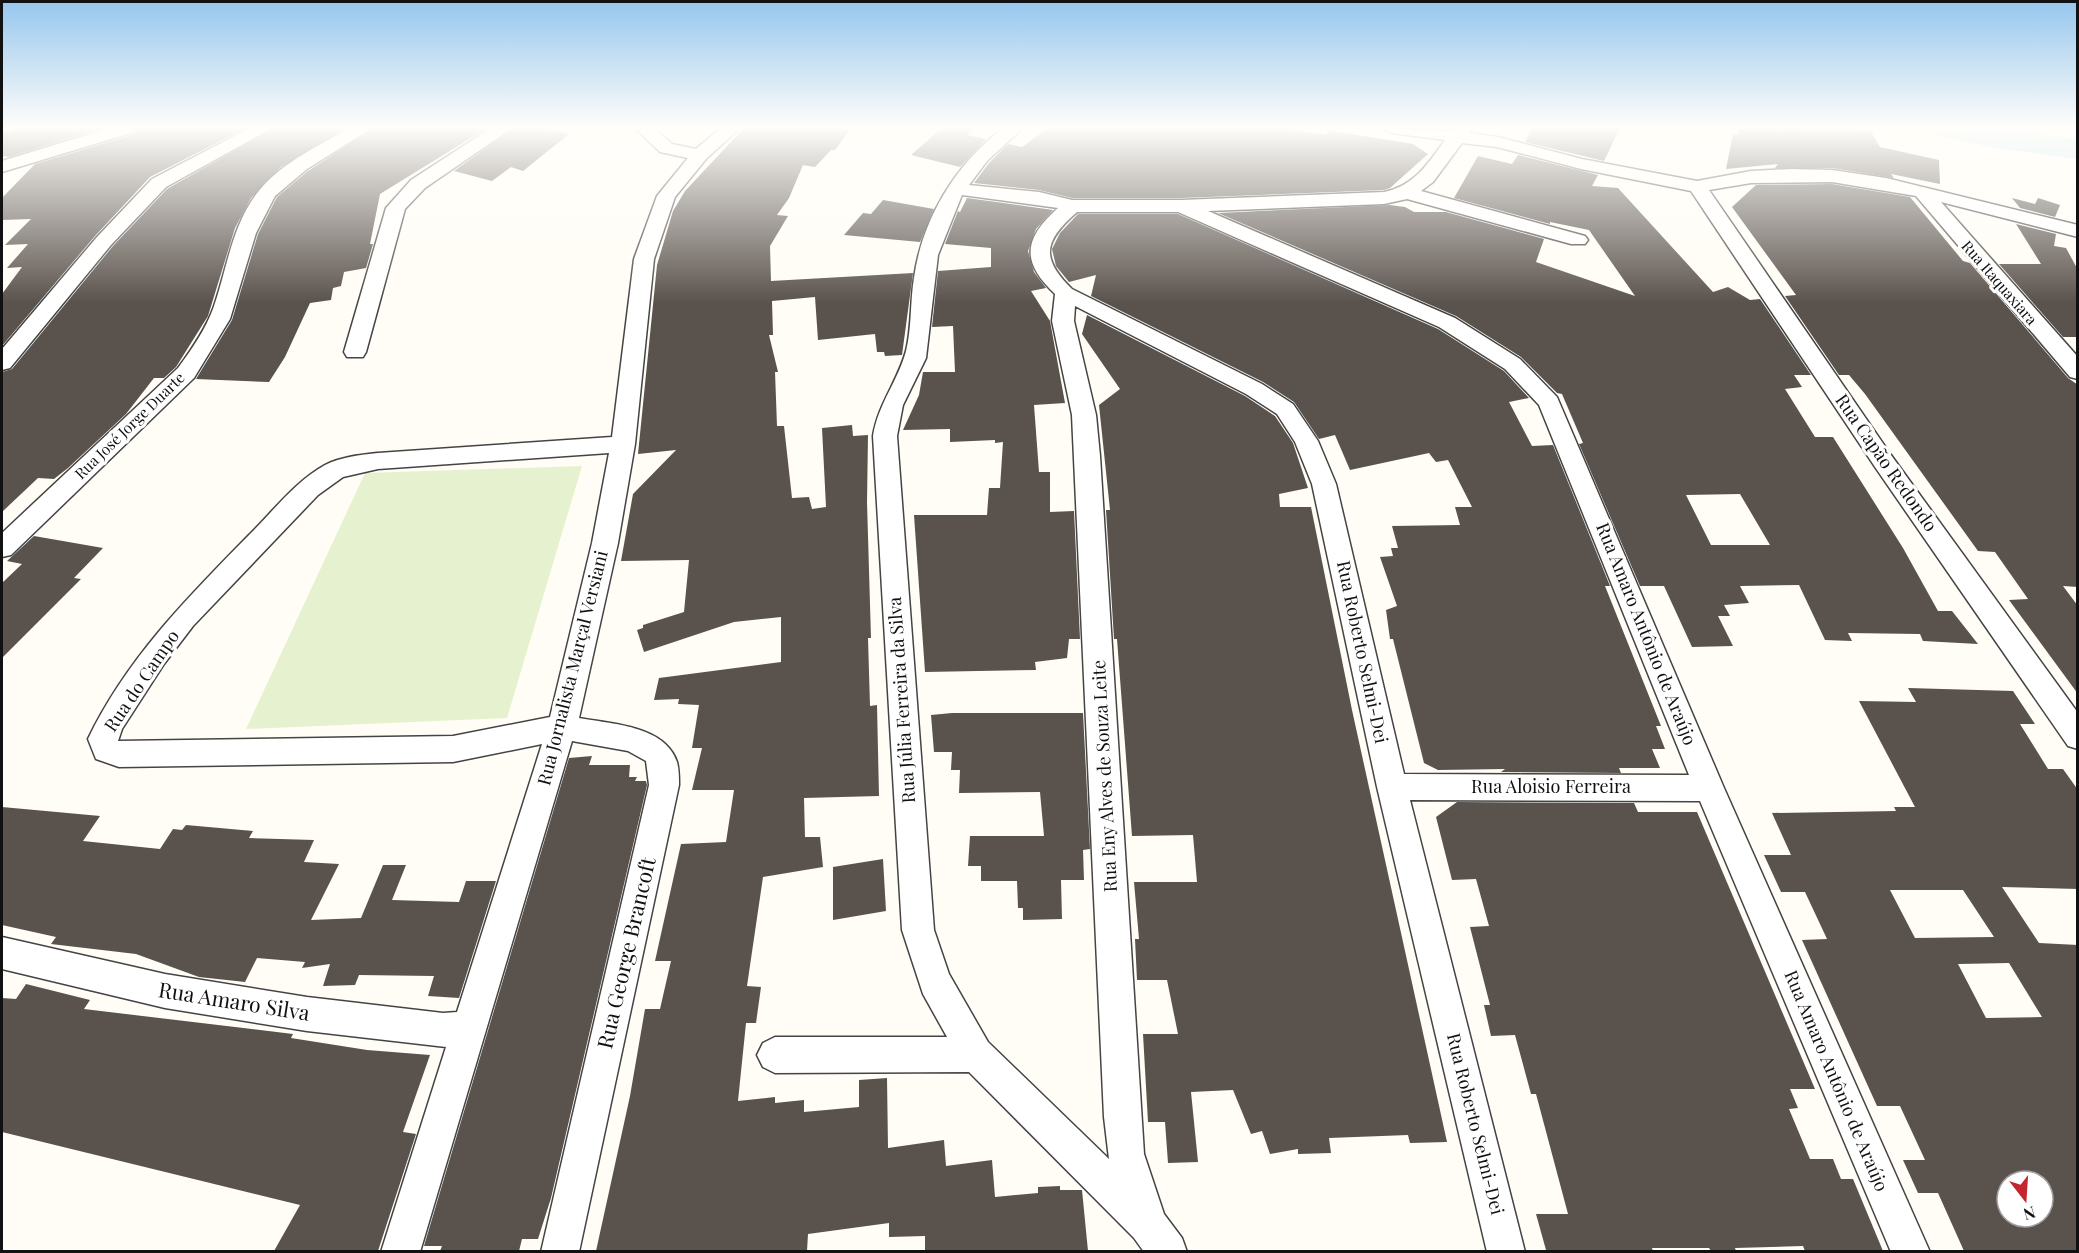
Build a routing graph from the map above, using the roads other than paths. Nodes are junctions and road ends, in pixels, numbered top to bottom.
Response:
1 (156, 186) edge
2 (274, 186) edge
3 (416, 186) edge
4 (674, 186) edge
5 (959, 186) edge
6 (1415, 186) edge
7 (1891, 186) edge
8 (1697, 187) edge
9 (957, 189) junction
10 (1922, 192) junction
11 (1407, 193) junction
12 (1072, 206) junction
13 (1181, 206) junction
14 (2078, 231) edge
15 (1578, 240) dead end
16 (1065, 293) junction
17 (355, 352) dead end
18 (2, 363) edge
19 (2078, 372) edge
20 (623, 444) junction
21 (2, 548) edge
22 (562, 727) junction
23 (2078, 737) edge
24 (1392, 787) junction
25 (1709, 788) junction
26 (2, 953) edge
27 (470, 1028) junction
28 (976, 1054) junction
29 (775, 1055) dead end
30 (1149, 1224) junction
31 (400, 1251) edge
32 (560, 1251) edge
33 (1168, 1251) edge
34 (1506, 1251) edge
35 (1911, 1251) edge

1 - 18 street
2 - 21 street, Rua José Jorge Duarte
3 - 17 street
4 - 20 street, Rua Jornalista Marçal Versiani
5 - 9 street, Rua Júlia Ferreira da Silva
6 - 11 street
7 - 10 street
8 - 23 street, Rua Capão Redondo
9 - 12 street
9 - 28 street, Rua Júlia Ferreira da Silva
10 - 14 street
10 - 19 street, Rua Itaquaxiara
11 - 13 street
11 - 15 street
12 - 13 street
12 - 16 street, Rua Roberto Selmi-Dei
13 - 25 street, Rua Amaro Antônio de Araújo
16 - 24 street, Rua Roberto Selmi-Dei
16 - 30 street, Rua Eny Alves de Souza Leite
20 - 22 street, Rua Jornalista Marçal Versiani
20 - 22 street, Rua do Campo
22 - 27 street, Rua Jornalista Marçal Versiani
22 - 32 street, Rua George Brancoft
24 - 25 street, Rua Aloisio Ferreira
24 - 34 street, Rua Roberto Selmi-Dei
25 - 35 street, Rua Amaro Antônio de Araújo
26 - 27 street, Rua Amaro Silva
27 - 31 street, Rua Jornalista Marçal Versiani
28 - 29 street
28 - 30 street, Rua Júlia Ferreira da Silva
30 - 33 street, Rua Eny Alves de Souza Leite

